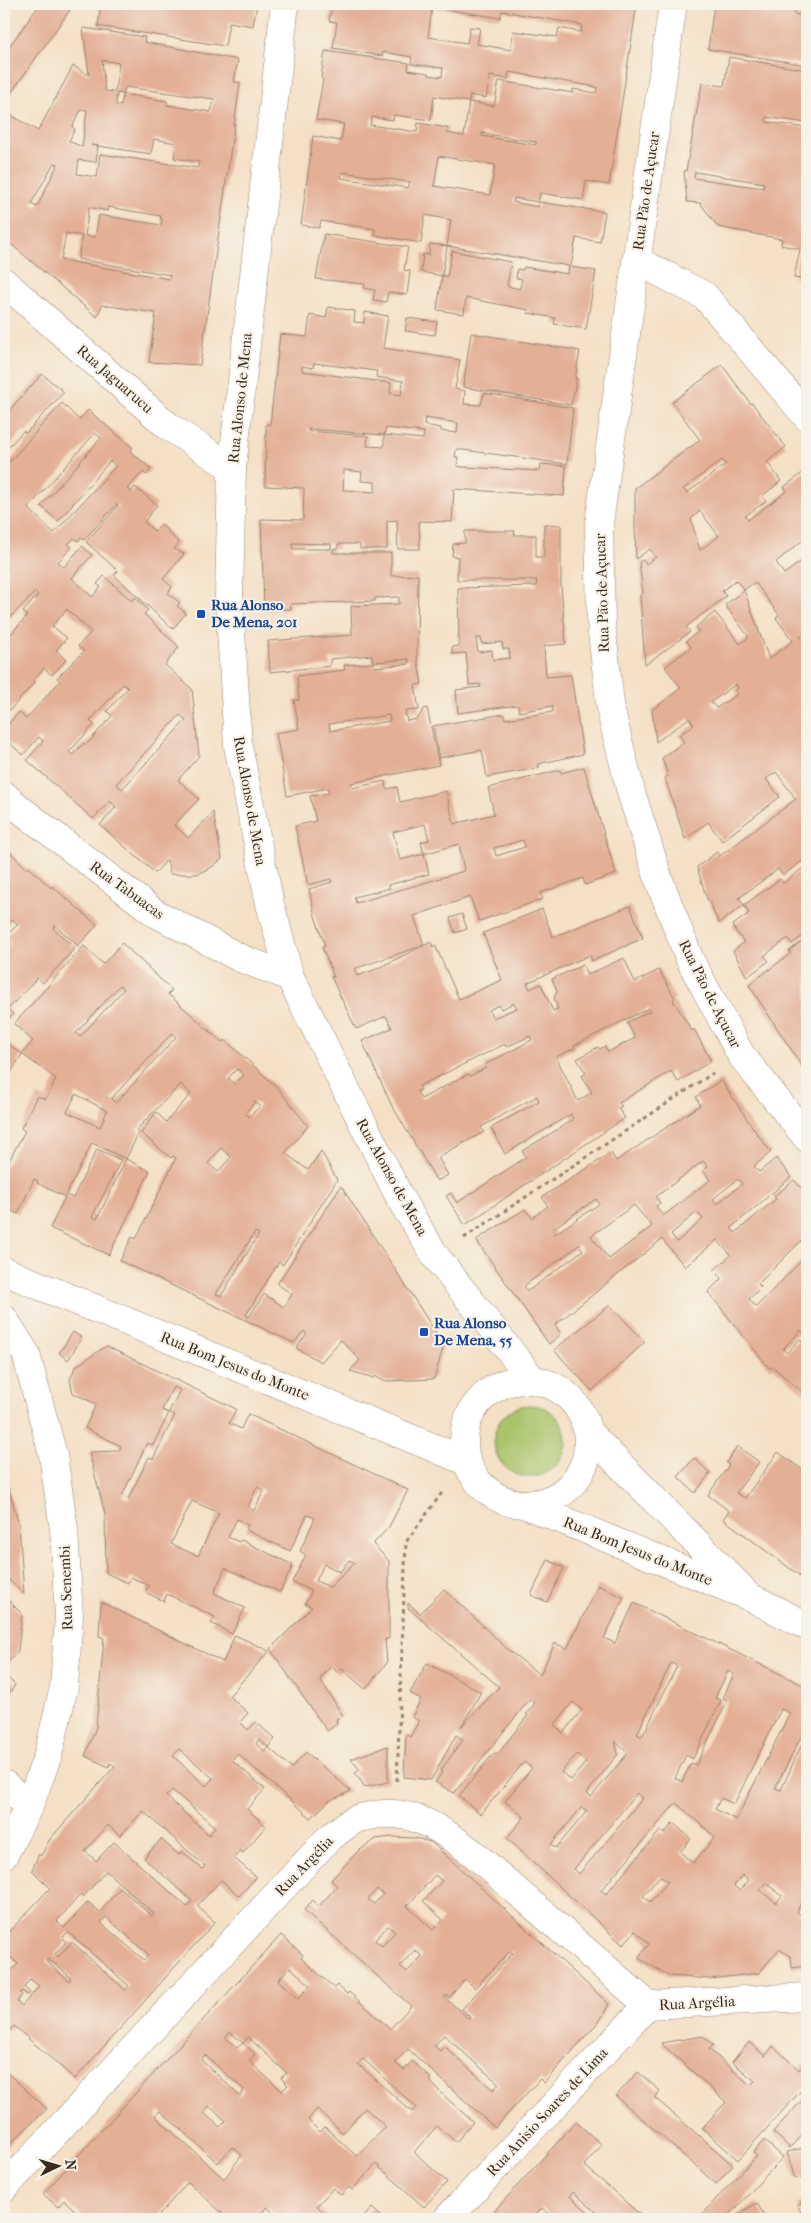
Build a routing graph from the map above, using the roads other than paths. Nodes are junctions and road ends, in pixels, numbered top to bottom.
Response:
1 (285, 4) edge
2 (673, 4) edge
3 (636, 260) junction
4 (4, 282) edge
5 (807, 417) edge
6 (232, 468) junction
7 (4, 795) edge
8 (290, 977) junction
9 (807, 1138) edge
10 (4, 1271) edge
11 (4, 1319) edge
12 (532, 1379) junction
13 (588, 1432) junction
14 (466, 1461) junction
15 (526, 1505) junction
16 (750, 1597) junction
17 (807, 1626) edge
18 (4, 1784) edge
19 (29, 1806) junction
20 (4, 1855) edge
21 (807, 1998) edge
22 (648, 2005) junction
23 (4, 2188) edge
24 (447, 2219) edge

1 - 6 street, Rua Alonso de Mena
2 - 3 street, Rua Pão de Açucar
3 - 5 street
3 - 9 street, Rua Pão de Açucar
4 - 6 street, Rua Jaguarucu
6 - 8 street, Rua Alonso de Mena
7 - 8 street, Rua Tabuacas
8 - 12 street, Rua Alonso de Mena
10 - 14 street, Rua Bom Jesus do Monte
11 - 19 street, Rua Senembi
12 - 13 street
12 - 14 street
13 - 15 street
13 - 16 street, Rua Bom Jesus do Monte
14 - 15 street
15 - 16 street, Rua Bom Jesus do Monte
16 - 17 street, Rua Bom Jesus do Monte
18 - 19 street
19 - 20 street, Rua Senembi
21 - 22 street, Rua Argélia
22 - 23 street, Rua Argélia
22 - 24 street, Rua Anisio Soares de Lima

